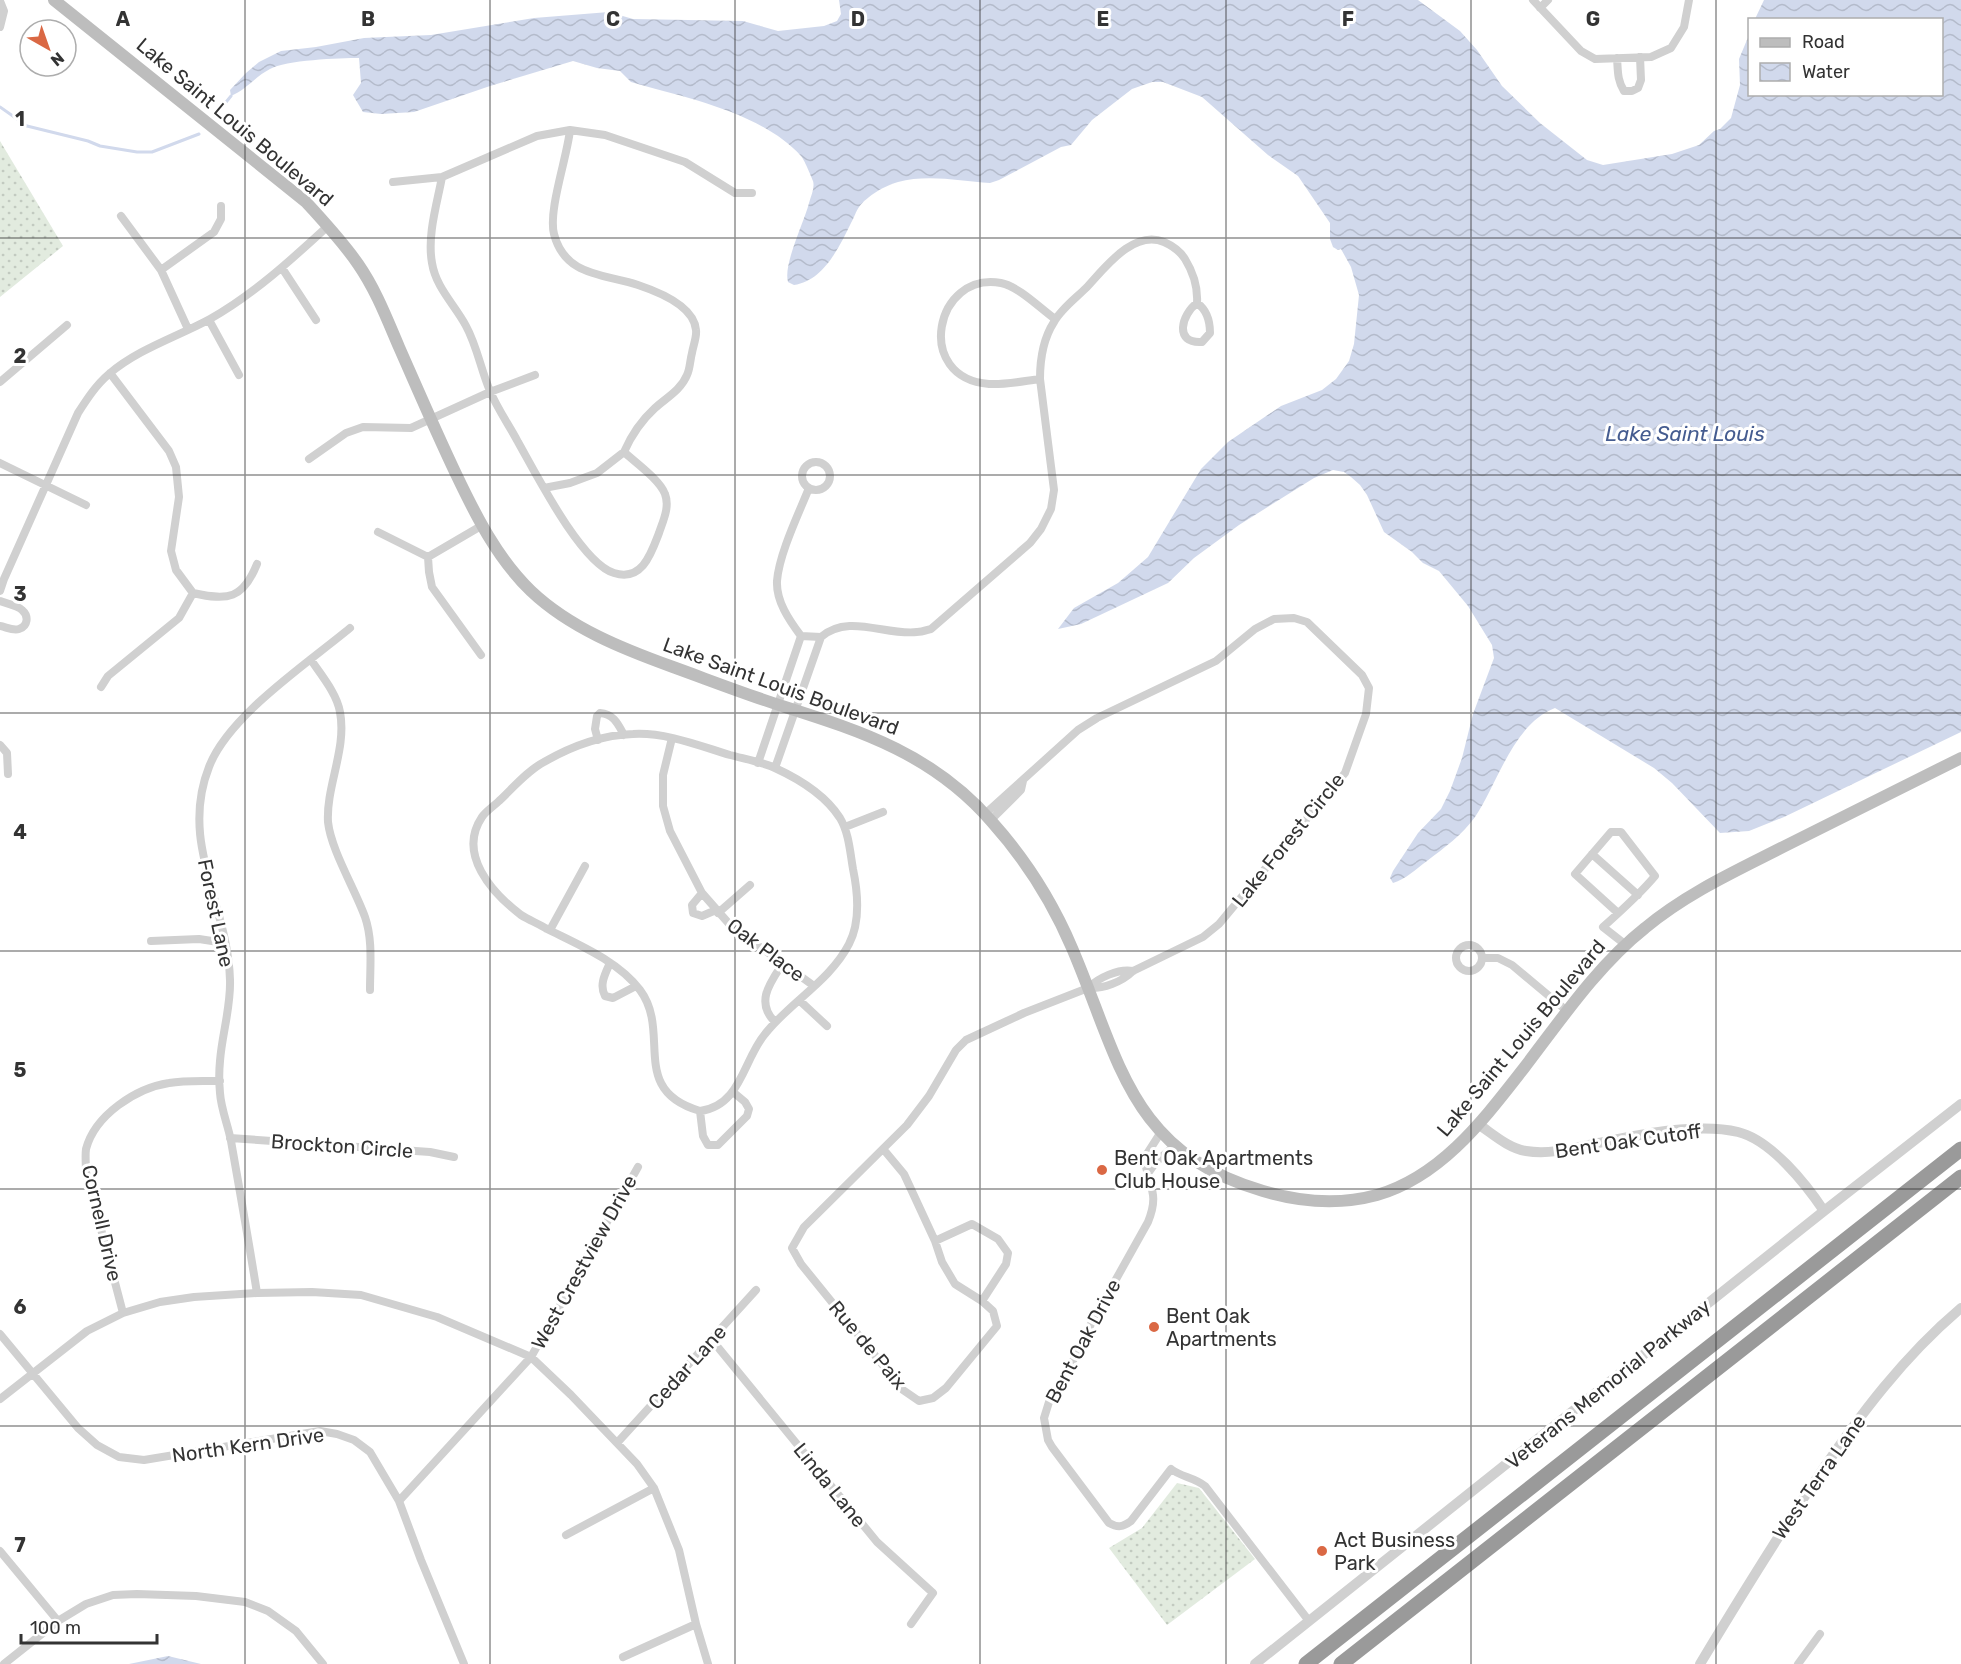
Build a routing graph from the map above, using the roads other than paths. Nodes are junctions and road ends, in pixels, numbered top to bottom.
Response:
1 (54, 0) edge
2 (1533, 0) edge
3 (1548, 0) edge
4 (1689, 0) edge
5 (0, 1) edge
6 (1540, 8) junction
7 (0, 27) edge
8 (1640, 57) junction
9 (1617, 58) junction
10 (570, 130) junction
11 (442, 177) junction
12 (393, 182) dead end
13 (752, 193) dead end
14 (221, 206) dead end
15 (121, 216) dead end
16 (328, 226) junction
17 (282, 268) junction
18 (161, 270) junction
19 (1197, 303) junction
20 (1055, 319) junction
21 (209, 320) junction
22 (316, 320) dead end
23 (67, 325) dead end
24 (188, 328) junction
25 (110, 373) junction
26 (239, 375) dead end
27 (535, 375) dead end
28 (1040, 379) junction
29 (0, 382) edge
30 (490, 392) junction
31 (430, 419) junction
32 (624, 452) junction
33 (309, 459) dead end
34 (0, 463) edge
35 (45, 485) junction
36 (544, 488) junction
37 (809, 488) dead end
38 (86, 506) dead end
39 (481, 526) junction
40 (378, 532) dead end
41 (428, 557) junction
42 (257, 564) dead end
43 (2, 578) edge
44 (0, 591) edge
45 (194, 593) junction
46 (0, 601) edge
47 (0, 626) edge
48 (350, 628) dead end
49 (801, 636) junction
50 (821, 637) junction
51 (481, 656) dead end
52 (311, 660) junction
53 (101, 687) dead end
54 (778, 705) junction
55 (795, 710) junction
56 (624, 735) junction
57 (672, 738) junction
58 (598, 740) junction
59 (0, 745) edge
60 (1961, 758) edge
61 (758, 763) junction
62 (775, 768) junction
63 (8, 774) dead end
64 (883, 812) dead end
65 (988, 817) junction
66 (844, 827) junction
67 (1592, 854) junction
68 (585, 866) dead end
69 (750, 885) dead end
70 (702, 893) junction
71 (1638, 895) junction
72 (717, 911) junction
73 (1618, 913) junction
74 (550, 930) junction
75 (151, 941) dead end
76 (225, 943) junction
77 (1626, 945) junction
78 (1482, 958) dead end
79 (610, 963) junction
80 (783, 963) junction
81 (636, 986) junction
82 (814, 986) junction
83 (1088, 988) junction
84 (370, 990) dead end
85 (799, 1000) junction
86 (1567, 1011) junction
87 (775, 1022) junction
88 (827, 1026) dead end
89 (220, 1081) junction
90 (734, 1092) junction
91 (1961, 1104) edge
92 (700, 1111) junction
93 (1478, 1124) junction
94 (1161, 1132) junction
95 (230, 1138) junction
96 (1174, 1146) junction
97 (1961, 1149) edge
98 (884, 1150) junction
99 (454, 1157) dead end
100 (638, 1167) dead end
101 (1149, 1172) junction
102 (1961, 1177) edge
103 (1824, 1211) junction
104 (935, 1241) junction
105 (756, 1290) dead end
106 (257, 1293) junction
107 (982, 1301) junction
108 (1961, 1308) edge
109 (123, 1313) junction
110 (0, 1334) edge
111 (712, 1340) junction
112 (531, 1357) junction
113 (32, 1373) junction
114 (0, 1399) edge
115 (617, 1443) junction
116 (654, 1488) junction
117 (399, 1501) junction
118 (566, 1535) dead end
119 (0, 1551) edge
120 (58, 1620) junction
121 (1309, 1621) junction
122 (911, 1623) dead end
123 (696, 1624) junction
124 (1820, 1634) dead end
125 (623, 1658) dead end
126 (4, 1664) edge
127 (323, 1664) edge
128 (464, 1664) edge
129 (708, 1664) edge
130 (1255, 1664) edge
131 (1306, 1664) edge
132 (1341, 1664) edge
133 (1700, 1664) edge
134 (1798, 1664) edge

1 - 16 main road, Lake Saint Louis Boulevard
2 - 6 street
3 - 6 street
4 - 8 street
5 - 7 street
6 - 9 street
8 - 9 street
8 - 9 street
10 - 11 street
10 - 13 street
10 - 32 street
11 - 12 street
11 - 30 street
14 - 18 street
15 - 18 street
16 - 17 street
16 - 31 main road, Lake Saint Louis Boulevard
17 - 21 street
17 - 22 street
18 - 24 street
19 - 19 street
19 - 20 street
20 - 28 street
20 - 28 street
21 - 24 street
21 - 26 street
23 - 29 street
24 - 25 street
25 - 35 street
25 - 45 street
27 - 30 street
28 - 50 street
30 - 31 street
30 - 36 street
31 - 33 street
31 - 39 main road, Lake Saint Louis Boulevard
32 - 36 street
32 - 36 street
34 - 35 street
35 - 38 street
35 - 43 street
37 - 49 street
39 - 41 street
39 - 54 main road, Lake Saint Louis Boulevard
40 - 41 street
41 - 51 street
42 - 45 street
43 - 44 street
45 - 53 street
46 - 47 street
48 - 52 street, Forest Lane
49 - 50 street
49 - 54 street
50 - 55 street
52 - 76 street, Forest Lane
52 - 84 street
54 - 55 main road, Lake Saint Louis Boulevard
54 - 61 street
55 - 62 street
55 - 65 main road, Lake Saint Louis Boulevard
56 - 57 street
56 - 58 street
56 - 58 street
57 - 61 street
57 - 70 street, Oak Place
58 - 74 street
59 - 63 street
60 - 77 main road, Lake Saint Louis Boulevard
61 - 62 street
62 - 66 street
64 - 66 street
65 - 83 main road, Lake Saint Louis Boulevard
65 - 83 street, Lake Forest Circle
66 - 82 street
67 - 71 street
67 - 71 street
67 - 73 street
68 - 74 street
69 - 72 street, Oak Place
70 - 72 street, Oak Place
70 - 72 street, Oak Place
71 - 73 street
72 - 80 street, Oak Place
73 - 77 street
74 - 79 street
75 - 76 street
76 - 89 street, Forest Lane
77 - 86 main road, Lake Saint Louis Boulevard
78 - 86 street
79 - 81 street
79 - 81 street
80 - 82 street, Oak Place
80 - 87 street
81 - 92 street
82 - 85 street
83 - 94 main road, Lake Saint Louis Boulevard
83 - 98 street, Rue de Paix
85 - 87 street
85 - 88 street
86 - 93 main road, Lake Saint Louis Boulevard
87 - 90 street
89 - 95 street, Forest Lane
89 - 109 street, Cornell Drive
90 - 92 street
90 - 92 street
91 - 103 street, Veterans Memorial Parkway
93 - 96 main road, Lake Saint Louis Boulevard
93 - 103 street, Bent Oak Cutoff
94 - 96 main road, Lake Saint Louis Boulevard
94 - 101 street, Bent Oak Drive
95 - 99 street, Brockton Circle
95 - 106 street, Forest Lane
96 - 101 street
97 - 131 highway
98 - 104 street, Rue de Paix
98 - 107 street, Rue de Paix
100 - 112 street, West Crestview Drive
101 - 121 street, Bent Oak Drive
102 - 132 highway
103 - 121 street, Veterans Memorial Parkway
104 - 107 street, Rue de Paix
104 - 107 street
105 - 111 street, Cedar Lane
106 - 109 street
106 - 112 street
108 - 133 street, West Terra Lane
109 - 113 street
110 - 113 street, North Kern Drive
111 - 115 street, Cedar Lane
111 - 122 street, Linda Lane
112 - 115 street
112 - 117 street, West Crestview Drive
113 - 114 street
113 - 117 street, North Kern Drive
115 - 116 street
116 - 118 street
116 - 123 street
117 - 128 street, North Kern Drive
119 - 120 street
120 - 126 street
120 - 127 street
121 - 130 street, Veterans Memorial Parkway
123 - 125 street
123 - 129 street
124 - 134 street

